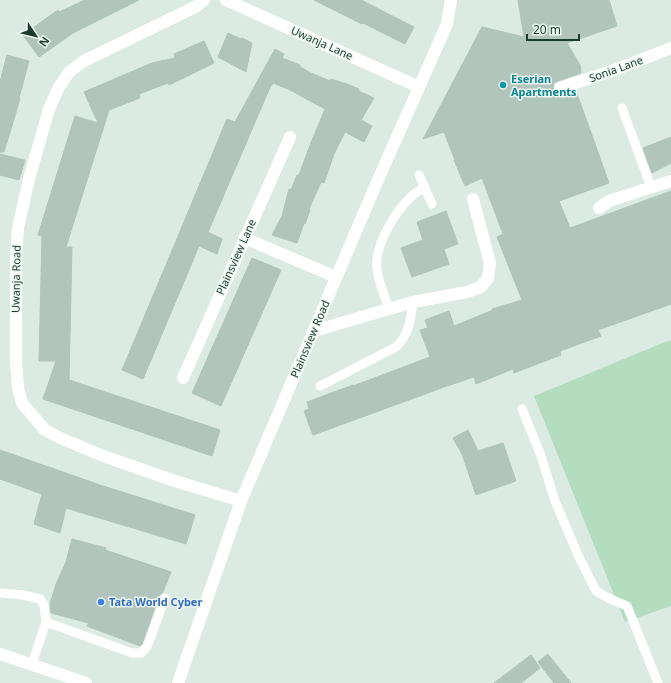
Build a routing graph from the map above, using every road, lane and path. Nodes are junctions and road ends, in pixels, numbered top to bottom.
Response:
1 (204, 0) edge
2 (226, 0) edge
3 (451, 0) edge
4 (671, 48) edge
5 (419, 87) junction
6 (560, 88) dead end
7 (622, 108) dead end
8 (290, 137) dead end
9 (419, 175) dead end
10 (671, 181) edge
11 (425, 187) junction
12 (651, 187) junction
13 (473, 199) dead end
14 (432, 204) dead end
15 (599, 208) dead end
16 (244, 238) junction
17 (336, 277) junction
18 (413, 302) junction
19 (389, 309) junction
20 (314, 331) junction
21 (183, 378) dead end
22 (320, 386) dead end
23 (522, 409) dead end
24 (241, 501) junction
25 (0, 593) edge
26 (165, 598) dead end
27 (46, 622) junction
28 (0, 654) edge
29 (32, 664) junction
30 (86, 683) edge
31 (178, 683) edge
32 (658, 683) edge

1 - 24 street, Uwanja Road
2 - 5 street, Uwanja Lane
3 - 5 street, Plainsview Road
4 - 6 street, Sonia Lane
5 - 17 street, Plainsview Road
7 - 12 lane
8 - 16 street, Plainsview Lane
9 - 11 lane
10 - 12 street
11 - 14 lane
11 - 19 lane
12 - 15 street
13 - 18 street
16 - 17 street
16 - 21 street, Plainsview Lane
17 - 20 street, Plainsview Road
18 - 19 street
18 - 22 lane
19 - 20 street
20 - 24 street, Plainsview Road
23 - 32 lane
24 - 31 street, Plainsview Road
25 - 27 lane
26 - 27 lane
27 - 29 lane
28 - 29 street
29 - 30 street

